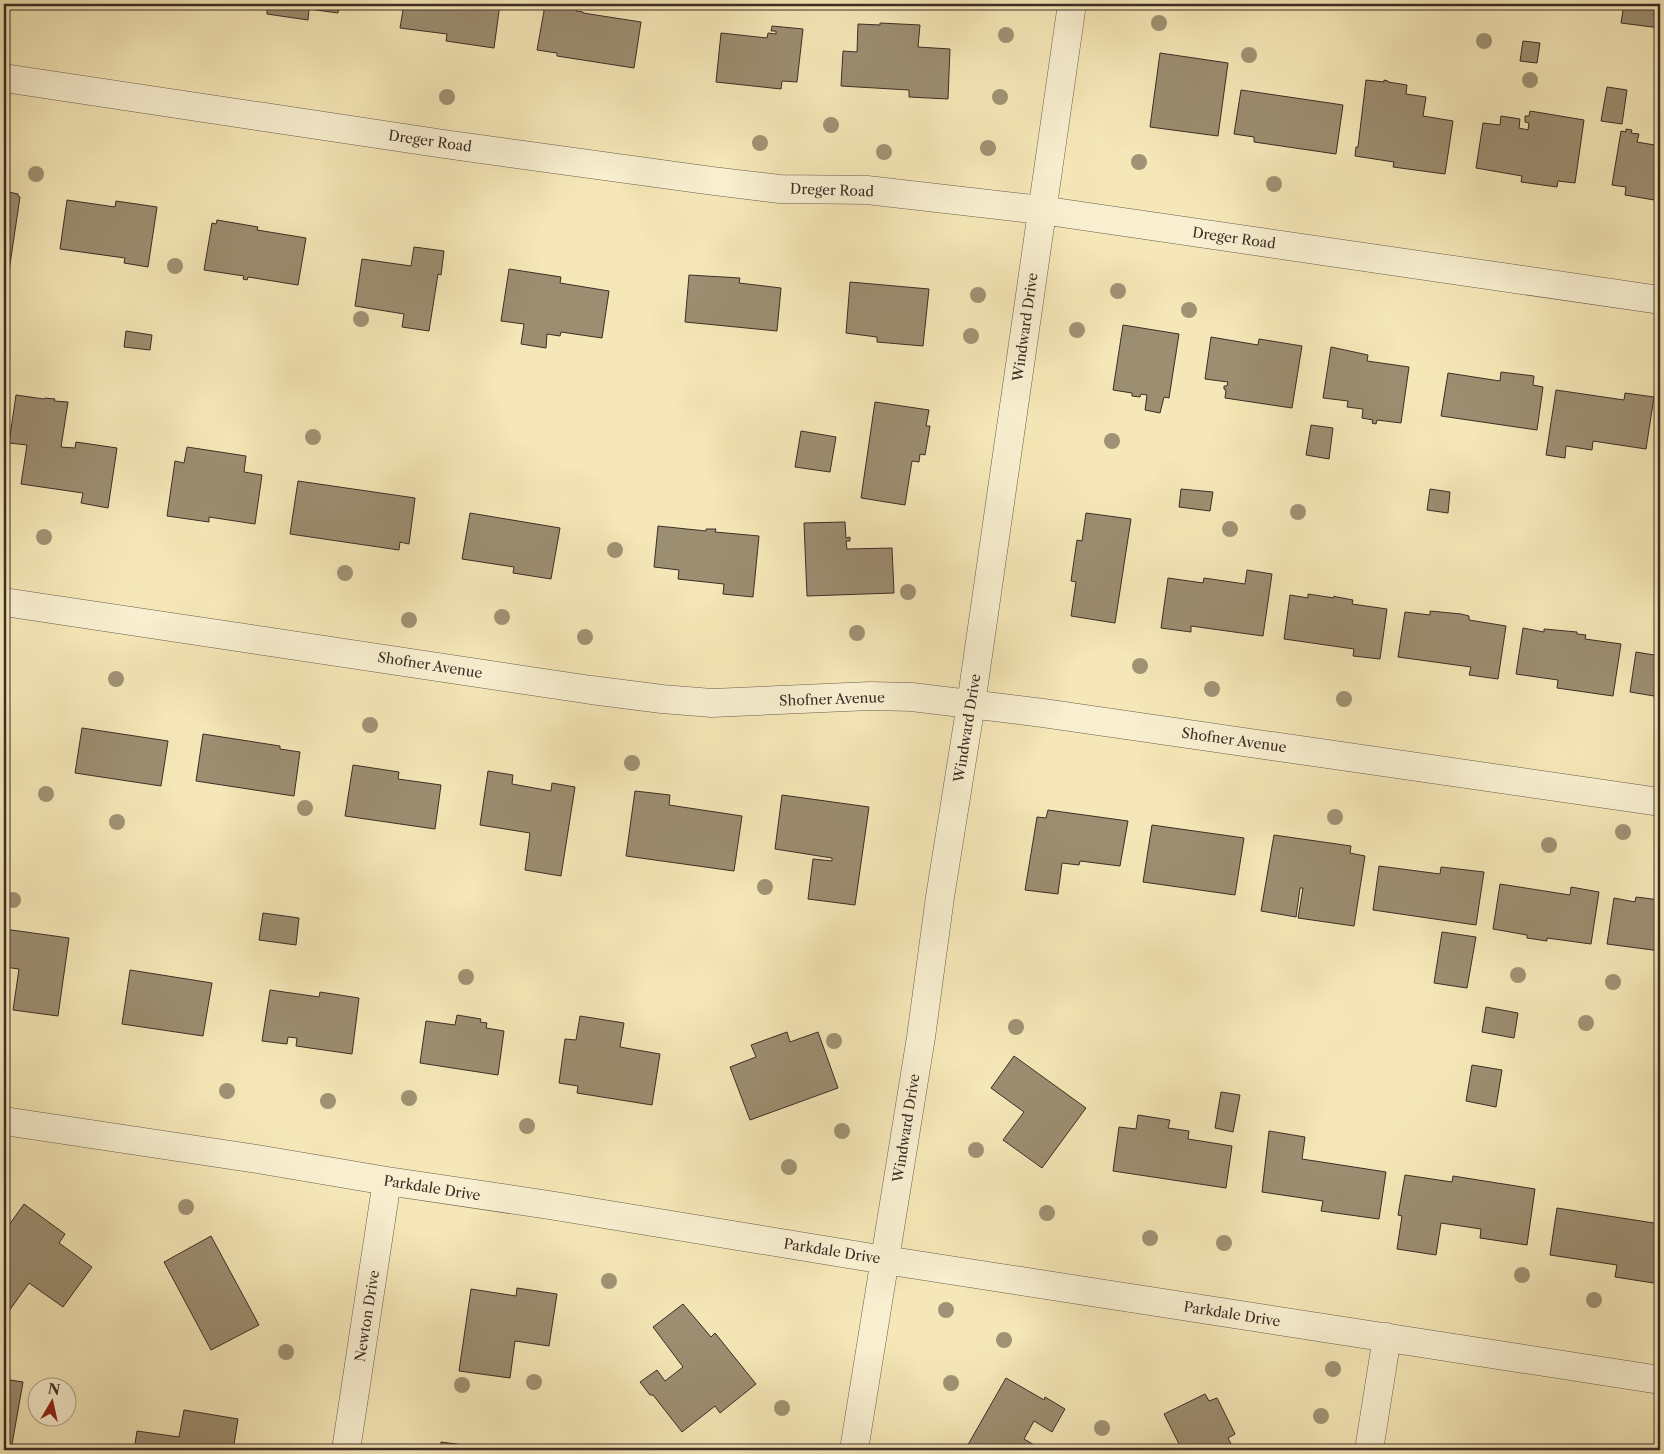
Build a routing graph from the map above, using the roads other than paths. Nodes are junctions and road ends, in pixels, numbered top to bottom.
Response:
1 (1072, 4) edge
2 (4, 78) edge
3 (1041, 210) junction
4 (1660, 300) edge
5 (4, 602) edge
6 (971, 704) junction
7 (1660, 802) edge
8 (4, 1121) edge
9 (388, 1181) junction
10 (885, 1260) junction
11 (1387, 1337) junction
12 (1660, 1380) edge
13 (346, 1450) edge
14 (854, 1450) edge
15 (1369, 1450) edge

1 - 3 street, Windward Drive
2 - 3 street, Dreger Road
3 - 4 street, Dreger Road
3 - 6 street, Windward Drive
5 - 6 street, Shofner Avenue
6 - 7 street, Shofner Avenue
6 - 10 street, Windward Drive
8 - 9 street, Parkdale Drive
9 - 10 street, Parkdale Drive
9 - 13 street, Newton Drive
10 - 11 street, Parkdale Drive
10 - 14 street, Windward Drive
11 - 12 street, Parkdale Drive
11 - 15 street

